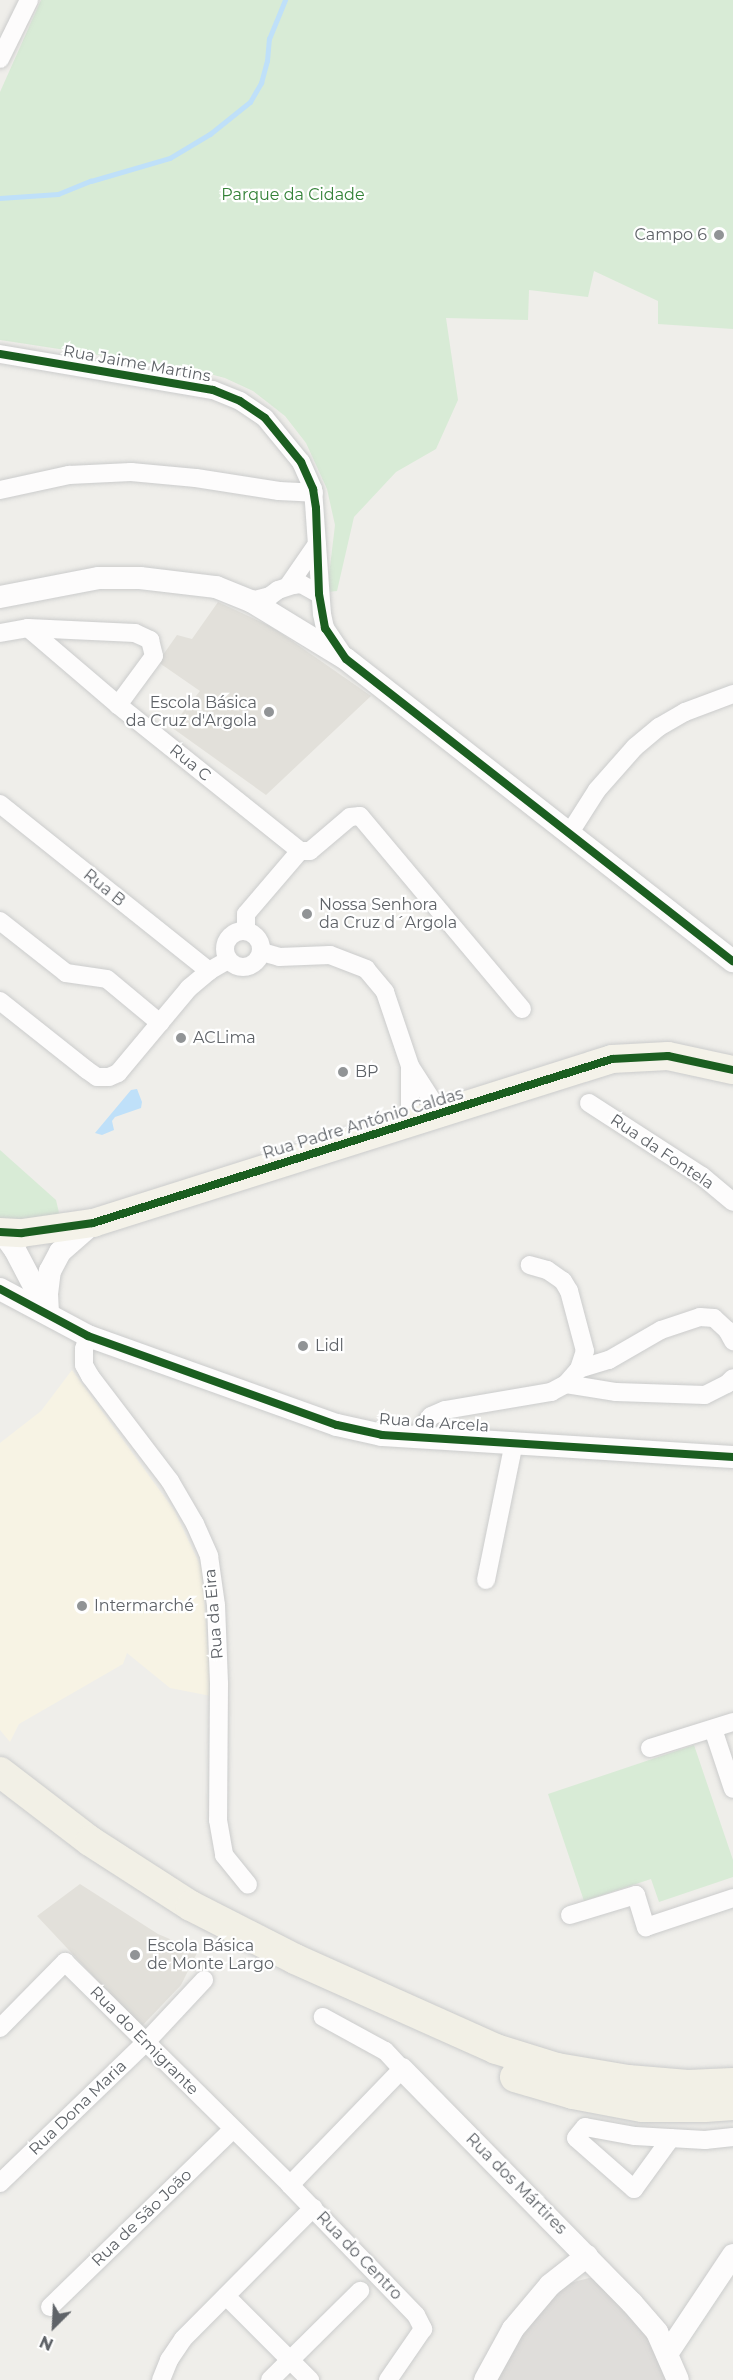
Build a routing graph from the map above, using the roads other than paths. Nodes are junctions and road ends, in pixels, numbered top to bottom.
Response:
1 (28, 0) edge
2 (0, 59) edge
3 (0, 354) edge
4 (0, 490) edge
5 (314, 493) junction
6 (317, 544) junction
7 (288, 586) junction
8 (319, 594) junction
9 (0, 597) edge
10 (264, 603) junction
11 (322, 614) junction
12 (28, 628) junction
13 (299, 629) junction
14 (0, 633) edge
15 (346, 659) junction
16 (733, 694) edge
17 (118, 705) junction
18 (0, 804) edge
19 (569, 834) junction
20 (300, 851) junction
21 (0, 921) edge
22 (246, 930) junction
23 (262, 952) junction
24 (228, 960) junction
25 (733, 961) edge
26 (209, 971) junction
27 (0, 1001) edge
28 (522, 1008) dead end
29 (160, 1023) junction
30 (410, 1066) junction
31 (733, 1070) edge
32 (589, 1103) dead end
33 (440, 1113) junction
34 (410, 1123) junction
35 (733, 1202) edge
36 (93, 1223) junction
37 (1, 1233) edge
38 (530, 1265) dead end
39 (0, 1288) edge
40 (48, 1312) junction
41 (88, 1336) junction
42 (733, 1341) edge
43 (579, 1369) junction
44 (733, 1378) edge
45 (566, 1384) junction
46 (415, 1438) junction
47 (514, 1442) junction
48 (733, 1457) edge
49 (486, 1580) dead end
50 (733, 1722) edge
51 (714, 1729) junction
52 (650, 1748) dead end
53 (0, 1754) edge
54 (0, 1772) edge
55 (733, 1789) edge
56 (0, 1798) edge
57 (48, 1811) junction
58 (248, 1885) dead end
59 (733, 1898) edge
60 (570, 1915) dead end
61 (204, 1980) dead end
62 (323, 2017) dead end
63 (0, 2028) edge
64 (146, 2042) junction
65 (402, 2069) junction
66 (733, 2083) edge
67 (733, 2105) edge
68 (233, 2129) junction
69 (671, 2138) junction
70 (733, 2138) edge
71 (0, 2183) edge
72 (290, 2185) junction
73 (313, 2208) junction
74 (733, 2255) edge
75 (587, 2256) junction
76 (360, 2291) dead end
77 (226, 2296) junction
78 (50, 2307) dead end
79 (667, 2354) junction
80 (290, 2361) junction
81 (161, 2380) edge
82 (270, 2380) edge
83 (310, 2380) edge
84 (388, 2380) edge
85 (485, 2380) edge
86 (678, 2380) edge

1 - 2 street
3 - 5 street, Rua Jaime Martins
4 - 5 street
5 - 6 street, Rua Jaime Martins
6 - 7 street
6 - 8 street, Rua Jaime Martins
7 - 8 street
7 - 10 street
8 - 11 street, Rua Jaime Martins
9 - 10 street
10 - 13 street
11 - 13 street
11 - 15 street, Rua Jaime Martins
12 - 14 street
12 - 17 street, Rua C
12 - 17 street
13 - 15 street
15 - 19 street
16 - 19 street
17 - 20 street, Rua C
18 - 26 street, Rua B
19 - 25 street
20 - 22 street
20 - 28 street
21 - 29 street
22 - 23 street
22 - 24 street
23 - 24 street
23 - 30 street
24 - 26 street
26 - 29 street
27 - 29 street
30 - 33 street
30 - 34 street
31 - 33 main road, Rua Padre António Caldas
32 - 35 street, Rua da Fontela
33 - 34 main road, Rua Padre António Caldas
34 - 36 main road, Rua Padre António Caldas
36 - 37 main road, Rua Padre António Caldas
36 - 40 street
37 - 40 street
38 - 43 street
39 - 40 street, Rua da Arcela
40 - 41 street, Rua da Arcela
41 - 46 street, Rua da Arcela
41 - 58 street, Rua da Eira
42 - 43 street
43 - 45 street
44 - 45 street
45 - 46 street
46 - 47 street, Rua da Arcela
47 - 48 street, Rua da Arcela
47 - 49 street
50 - 51 street
51 - 52 street
51 - 55 street
53 - 57 highway
54 - 57 highway
56 - 67 highway
57 - 66 highway
59 - 60 street
61 - 64 street, Rua Dona Maria
62 - 65 street, Rua dos Mártires
63 - 64 street, Rua do Emigrante
64 - 68 street, Rua do Emigrante
64 - 71 street, Rua Dona Maria
65 - 72 street
65 - 75 street, Rua dos Mártires
68 - 72 street, Rua do Emigrante
68 - 78 street, Rua de São João
69 - 69 street
69 - 70 street
72 - 73 street, Rua do Centro
73 - 77 street
73 - 84 street, Rua do Centro
74 - 79 street
75 - 79 street, Rua dos Mártires
75 - 85 street
76 - 80 street
77 - 80 street
77 - 81 street
79 - 86 street, Rua dos Mártires
80 - 82 street
80 - 83 street

